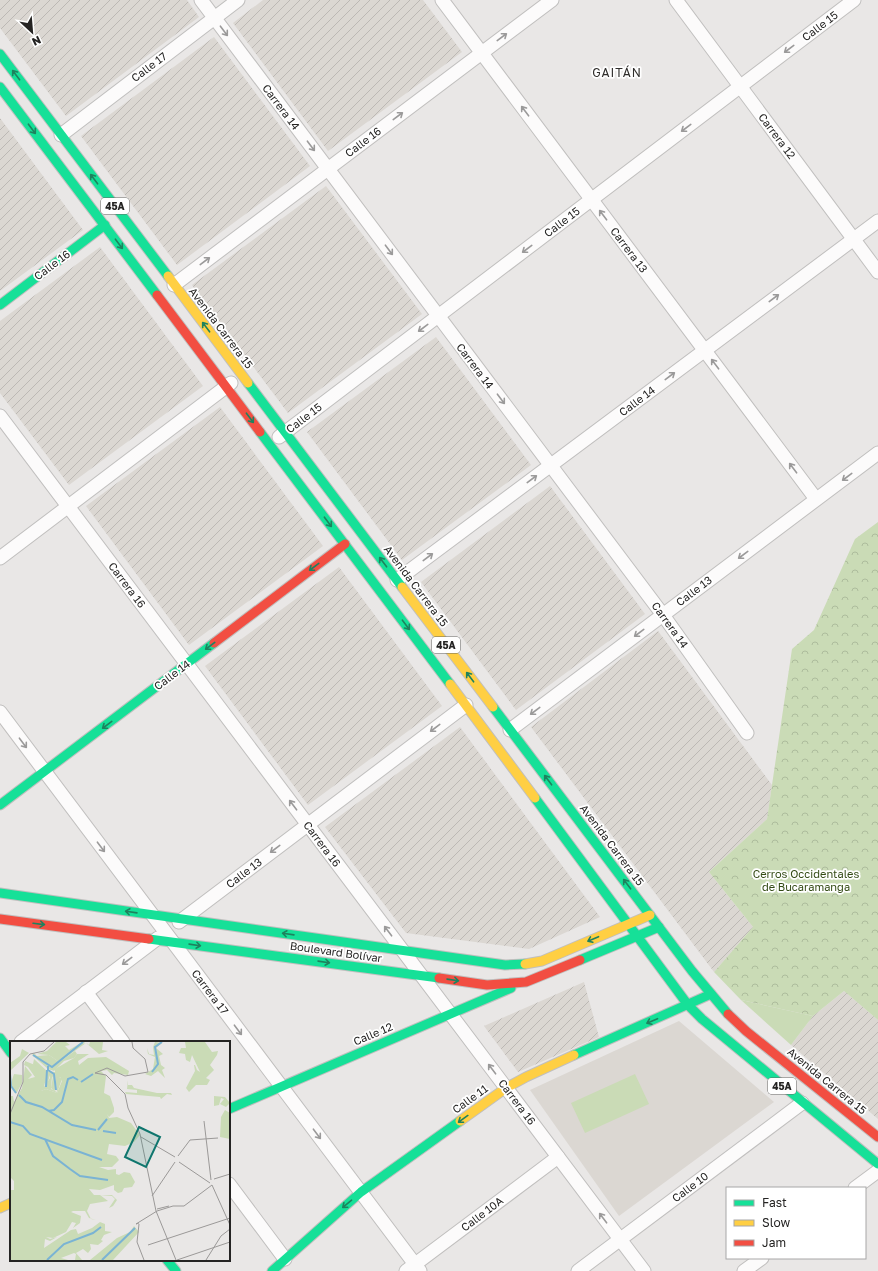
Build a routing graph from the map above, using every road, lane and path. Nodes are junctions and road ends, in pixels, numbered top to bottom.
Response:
1 (201, 0) edge
2 (238, 0) edge
3 (442, 0) edge
4 (552, 0) edge
5 (676, 0) edge
6 (854, 0) edge
7 (214, 18) junction
8 (481, 53) junction
9 (0, 54) edge
10 (0, 86) edge
11 (740, 86) junction
12 (61, 135) junction
13 (328, 169) junction
14 (592, 200) junction
15 (878, 221) edge
16 (105, 225) junction
17 (854, 239) junction
18 (878, 272) edge
19 (174, 285) junction
20 (0, 305) edge
21 (438, 316) junction
22 (705, 350) junction
23 (242, 375) junction
24 (226, 387) junction
25 (0, 416) edge
26 (285, 433) junction
27 (270, 444) junction
28 (878, 453) edge
29 (550, 465) junction
30 (816, 499) junction
31 (68, 506) junction
32 (345, 544) junction
33 (0, 558) edge
34 (397, 580) junction
35 (663, 615) junction
36 (186, 664) junction
37 (466, 704) junction
38 (0, 712) edge
39 (510, 730) junction
40 (747, 733) dead end
41 (45, 772) junction
42 (0, 806) edge
43 (308, 825) junction
44 (0, 893) edge
45 (152, 915) junction
46 (650, 915) junction
47 (0, 919) edge
48 (183, 919) junction
49 (628, 924) junction
50 (659, 927) junction
51 (638, 936) junction
52 (165, 938) junction
53 (402, 950) junction
54 (421, 975) junction
55 (526, 982) junction
56 (86, 992) junction
57 (711, 994) junction
58 (688, 1005) junction
59 (450, 1014) junction
60 (0, 1038) edge
61 (22, 1041) edge
62 (122, 1041) edge
63 (8, 1053) edge
64 (281, 1086) junction
65 (506, 1088) junction
66 (802, 1102) junction
67 (230, 1109) edge
68 (878, 1137) edge
69 (558, 1157) junction
70 (878, 1164) edge
71 (878, 1171) edge
72 (230, 1185) edge
73 (856, 1187) edge
74 (361, 1192) junction
75 (10, 1203) edge
76 (0, 1208) edge
77 (620, 1240) junction
78 (285, 1259) junction
79 (761, 1259) edge
80 (168, 1261) edge
81 (414, 1269) edge
82 (176, 1271) edge
83 (272, 1271) edge
84 (578, 1271) edge
85 (644, 1271) edge
86 (744, 1271) edge

1 - 7 street, Carrera 14
2 - 7 street, Calle 17
3 - 8 street, Carrera 13
8 -> 4 street, Calle 16
5 - 11 street, Carrera 12
6 -> 11 street, Calle 15
7 - 12 street, Calle 17
7 -> 13 street, Carrera 14
13 -> 8 street, Calle 16
14 -> 8 street, Carrera 13
12 -> 9 main road, Avenida Carrera 15 / 45A
10 -> 16 main road, 45A
11 -> 14 street, Calle 15
11 - 17 street, Carrera 12
19 -> 12 main road, Avenida Carrera 15 / 45A
19 -> 13 street, Calle 16
13 -> 21 street, Carrera 14
14 -> 21 street, Calle 15
22 -> 14 street, Carrera 13
15 - 17 street, Calle 14
16 - 20 main road, Calle 16
16 -> 24 main road, 45A
17 - 18 street, Carrera 12
22 -> 17 street, Calle 14
23 -> 19 main road, Avenida Carrera 15 / 45A
21 -> 26 street, Calle 15
21 -> 29 street, Carrera 14
29 -> 22 street, Calle 14
30 -> 22 street, Carrera 13
23 - 24 street
23 - 26 main road, Avenida Carrera 15 / 45A
24 -> 27 main road, 45A
24 - 31 street
25 - 31 street, Carrera 16
26 - 27 street, Calle 15
34 -> 26 main road, Avenida Carrera 15 / 45A
27 -> 32 main road, 45A
28 -> 30 street, Calle 13
34 -> 29 street, Calle 14
29 - 35 street, Carrera 14
30 -> 35 street, Calle 13
31 - 33 street
31 - 36 street, Carrera 16
32 -> 36 main road, Calle 14
32 -> 37 main road, 45A
39 -> 34 main road, Avenida Carrera 15 / 45A
35 -> 39 street, Calle 13
35 - 40 street, Carrera 14
36 -> 41 main road, Calle 14
43 -> 36 street, Carrera 16
37 -> 43 street, Calle 13
37 - 49 main road, 45A
38 -> 41 street, Carrera 17
46 -> 39 main road, Avenida Carrera 15 / 45A
41 - 42 main road, Calle 14
41 -> 45 street, Carrera 17
43 -> 48 street, Calle 13
53 -> 43 street, Carrera 16
45 -> 44 main road, Boulevard Bolívar
45 - 48 main road, Boulevard Bolívar
45 - 52 street, Carrera 17
46 - 49 main road, Boulevard Bolívar
46 - 50 main road, Avenida Carrera 15 / 45A
47 -> 52 main road, Boulevard Bolívar
48 - 52 street, Calle 13
53 -> 48 main road, Boulevard Bolívar
49 - 51 main road, 45A
49 -> 53 main road, Boulevard Bolívar
50 - 51 main road, Boulevard Bolívar
50 - 57 main road, Avenida Carrera 15 / 45A
51 - 55 main road, Boulevard Bolívar
51 - 58 main road, 45A
52 -> 54 main road, Boulevard Bolívar
52 -> 56 street, Calle 13
52 -> 64 street, Carrera 17
53 - 54 street, Carrera 16
54 -> 55 main road, Boulevard Bolívar
54 - 59 street, Carrera 16
55 - 59 main road, Calle 12
56 - 61 street, Calle 13
56 - 62 street
57 - 58 main road, Calle 11
57 - 68 main road, Avenida Carrera 15 / 45A
58 -> 65 main road, Calle 11
58 - 66 main road, 45A
59 - 64 main road, Calle 12
65 -> 59 street, Carrera 16
60 - 63 main road
64 - 67 main road, Calle 12
64 -> 74 street, Carrera 17
65 - 69 street, Carrera 16
65 -> 74 main road, Calle 11
66 - 70 main road, 45A
66 - 77 street, Calle 10
77 -> 69 street, Carrera 16
69 - 81 street, Calle 10A
71 - 73 street
72 - 78 street
74 -> 78 main road, Calle 11
74 - 81 street, Carrera 17
75 - 76 main road
77 - 84 street, Calle 10
77 - 85 street, Carrera 16
78 - 83 main road, Calle 11
79 - 86 street
80 - 82 main road

